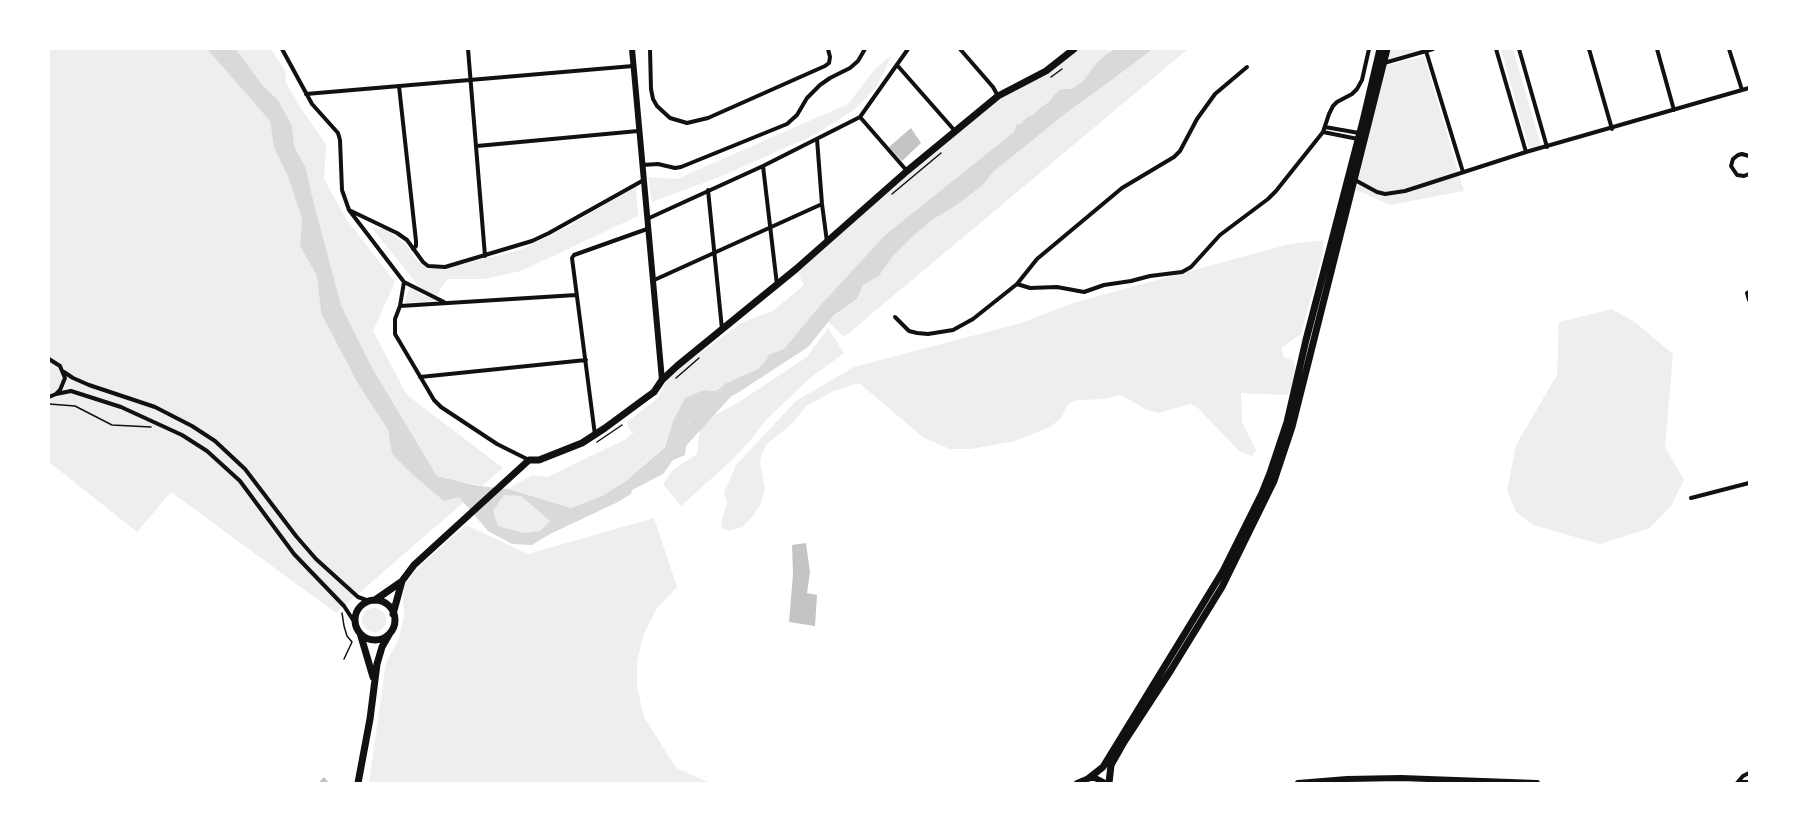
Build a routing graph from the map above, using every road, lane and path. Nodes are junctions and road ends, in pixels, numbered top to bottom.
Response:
1 (282, 49) edge
2 (468, 49) edge
3 (632, 49) edge
4 (650, 49) edge
5 (828, 49) edge
6 (865, 49) edge
7 (908, 49) edge
8 (960, 49) edge
9 (1074, 49) edge
10 (1368, 49) edge
11 (1380, 49) edge
12 (1387, 49) edge
13 (1433, 49) edge
14 (1496, 49) edge
15 (1519, 49) edge
16 (1589, 49) edge
17 (1657, 49) edge
18 (1729, 49) edge
19 (1426, 51) junction
20 (1383, 63) junction
21 (897, 65) junction
22 (633, 66) junction
23 (1247, 67) dead end
24 (470, 80) junction
25 (399, 86) junction
26 (1749, 88) edge
27 (1742, 90) junction
28 (306, 94) junction
29 (998, 96) junction
30 (1674, 110) junction
31 (860, 117) junction
32 (1325, 127) junction
33 (1612, 129) junction
34 (638, 131) junction
35 (955, 132) junction
36 (1323, 132) junction
37 (1359, 136) junction
38 (817, 139) junction
39 (477, 146) junction
40 (1547, 146) junction
41 (1526, 152) junction
42 (1749, 156) edge
43 (641, 166) junction
44 (762, 166) junction
45 (907, 171) junction
46 (1463, 172) junction
47 (1748, 175) edge
48 (1355, 180) junction
49 (642, 181) junction
50 (1749, 181) edge
51 (708, 190) junction
52 (822, 204) junction
53 (349, 210) junction
54 (646, 219) junction
55 (770, 227) junction
56 (647, 229) junction
57 (827, 243) junction
58 (414, 249) junction
59 (714, 253) junction
60 (485, 256) junction
61 (652, 281) junction
62 (404, 282) junction
63 (1017, 284) junction
64 (777, 285) junction
65 (1748, 293) edge
66 (576, 294) junction
67 (1749, 300) edge
68 (446, 303) junction
69 (400, 306) junction
70 (895, 317) dead end
71 (722, 330) junction
72 (49, 359) edge
73 (586, 360) junction
74 (64, 372) junction
75 (420, 377) junction
76 (662, 380) junction
77 (56, 394) junction
78 (49, 397) edge
79 (49, 404) edge
80 (158, 428) dead end
81 (595, 435) junction
82 (529, 460) junction
83 (1749, 483) edge
84 (1691, 498) dead end
85 (402, 581) junction
86 (372, 601) junction
87 (341, 609) dead end
88 (393, 614) junction
89 (355, 623) junction
90 (360, 633) junction
91 (390, 633) junction
92 (344, 659) dead end
93 (374, 679) junction
94 (1749, 773) edge
95 (1089, 778) junction
96 (358, 783) edge
97 (1077, 783) edge
98 (1105, 783) edge
99 (1109, 783) edge
100 (1298, 783) edge
101 (1537, 783) edge
102 (1737, 783) edge
103 (1741, 783) edge
104 (1749, 783) edge

1 - 28 street
2 - 24 street
3 - 22 main road
4 - 5 street
6 - 43 street
7 - 21 street
8 - 29 street
9 - 29 main road
10 - 32 street
11 - 37 main road
12 - 20 main road
13 - 19 street
14 - 41 street
15 - 40 street
16 - 33 street
17 - 30 street
18 - 27 street
19 - 20 street
19 - 46 street
20 - 48 main road
21 - 31 street
21 - 35 street
22 - 24 street
22 - 34 main road
23 - 63 street
24 - 25 street
24 - 39 street
25 - 28 street
25 - 58 street
26 - 27 street
27 - 30 street
28 - 53 street
29 - 35 main road
30 - 33 street
31 - 38 street
31 - 45 street
32 - 36 street
32 - 37 street
33 - 40 street
34 - 39 street
34 - 43 main road
35 - 45 main road
36 - 37 street
36 - 63 street
37 - 95 main road
38 - 44 street
38 - 52 street
39 - 60 street
40 - 41 street
41 - 46 street
42 - 47 street
43 - 49 main road
44 - 51 street
44 - 55 street
45 - 57 main road
46 - 48 street
47 - 50 street
48 - 99 main road
49 - 54 main road
49 - 60 street
51 - 54 street
51 - 59 street
52 - 55 street
52 - 57 street
53 - 58 street
53 - 62 street
54 - 56 main road
55 - 59 street
55 - 64 street
56 - 61 main road
56 - 66 street
57 - 64 main road
58 - 60 street
59 - 61 street
59 - 71 street
61 - 76 main road
62 - 68 street
62 - 69 street
63 - 70 street
64 - 71 main road
65 - 67 street
66 - 68 street
66 - 73 street
68 - 69 street
69 - 75 street
71 - 76 main road
72 - 74 street
73 - 75 street
73 - 81 street
74 - 77 street
74 - 86 street
75 - 82 street
76 - 81 main road
77 - 78 street
77 - 89 street
79 - 80 path
81 - 82 main road
82 - 85 main road
83 - 84 street
85 - 86 main road
85 - 88 main road
86 - 88 main road
86 - 89 main road
87 - 92 path
88 - 91 main road
89 - 90 main road
90 - 91 main road
90 - 93 main road
91 - 93 main road
93 - 96 main road
94 - 102 street
95 - 97 main road
95 - 98 main road
100 - 101 main road
103 - 104 main road

